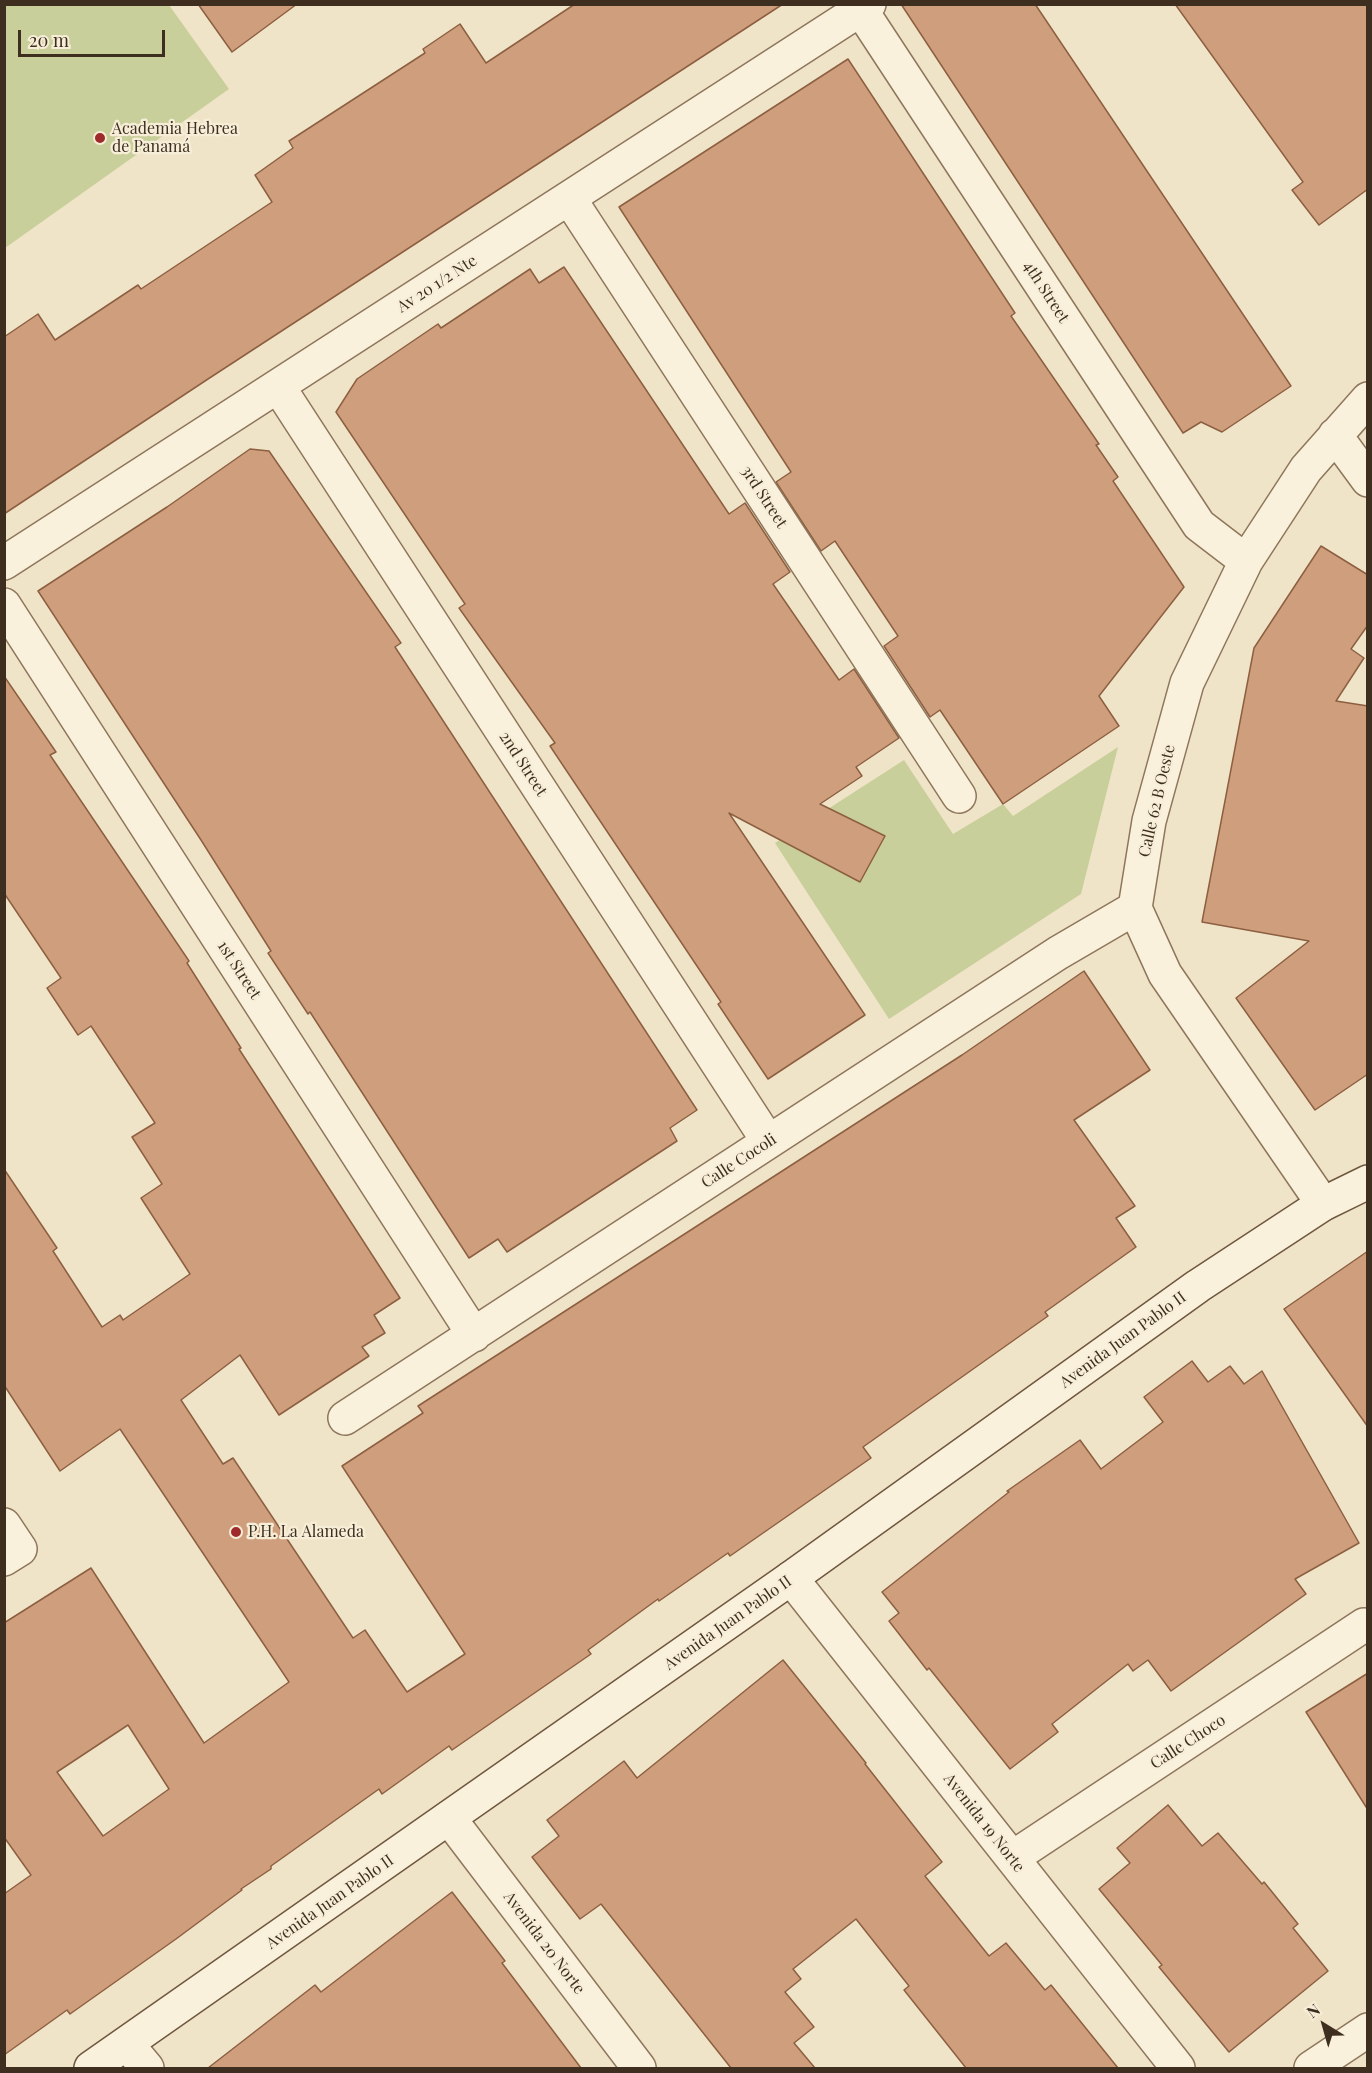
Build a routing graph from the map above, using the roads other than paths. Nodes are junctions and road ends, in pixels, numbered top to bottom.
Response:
1 (865, 7) edge
2 (569, 198) junction
3 (278, 386) junction
4 (1368, 399) edge
5 (1335, 435) junction
6 (1368, 480) edge
7 (1246, 561) junction
8 (4, 563) edge
9 (4, 605) edge
10 (959, 796) dead end
11 (1135, 908) junction
12 (768, 1141) junction
13 (1368, 1182) edge
14 (1323, 1204) junction
15 (474, 1335) junction
16 (345, 1418) dead end
17 (4, 1525) edge
18 (4, 1559) edge
19 (791, 1578) junction
20 (1364, 1625) dead end
21 (448, 1818) junction
22 (1012, 1858) junction
23 (1368, 2030) edge
24 (137, 2056) edge
25 (92, 2068) edge
26 (639, 2068) edge
27 (1178, 2068) edge
28 (1311, 2068) edge

1 - 2 street, Av 20 1/2 Nte
1 - 7 street, 4th Street
2 - 3 street, Av 20 1/2 Nte
2 - 10 street, 3rd Street
3 - 8 street, Av 20 1/2 Nte
3 - 12 street, 2nd Street
4 - 5 street, Calle 62 B Oeste
5 - 6 street
5 - 7 street, Calle 62 B Oeste
7 - 11 street, Calle 62 B Oeste
9 - 15 street, 1st Street
11 - 12 street, Calle Cocoli
11 - 14 street
12 - 15 street, Calle Cocoli
13 - 14 street, Avenida Juan Pablo II
14 - 19 street, Avenida Juan Pablo II
15 - 16 street, Calle Cocoli
17 - 18 street
19 - 21 street, Avenida Juan Pablo II
19 - 22 street, Avenida 19 Norte
20 - 22 street, Calle Choco
21 - 24 street, Avenida Juan Pablo II
21 - 26 street, Avenida 20 Norte
22 - 27 street, Avenida 19 Norte
23 - 28 street
24 - 25 street, Avenida Juan Pablo II

